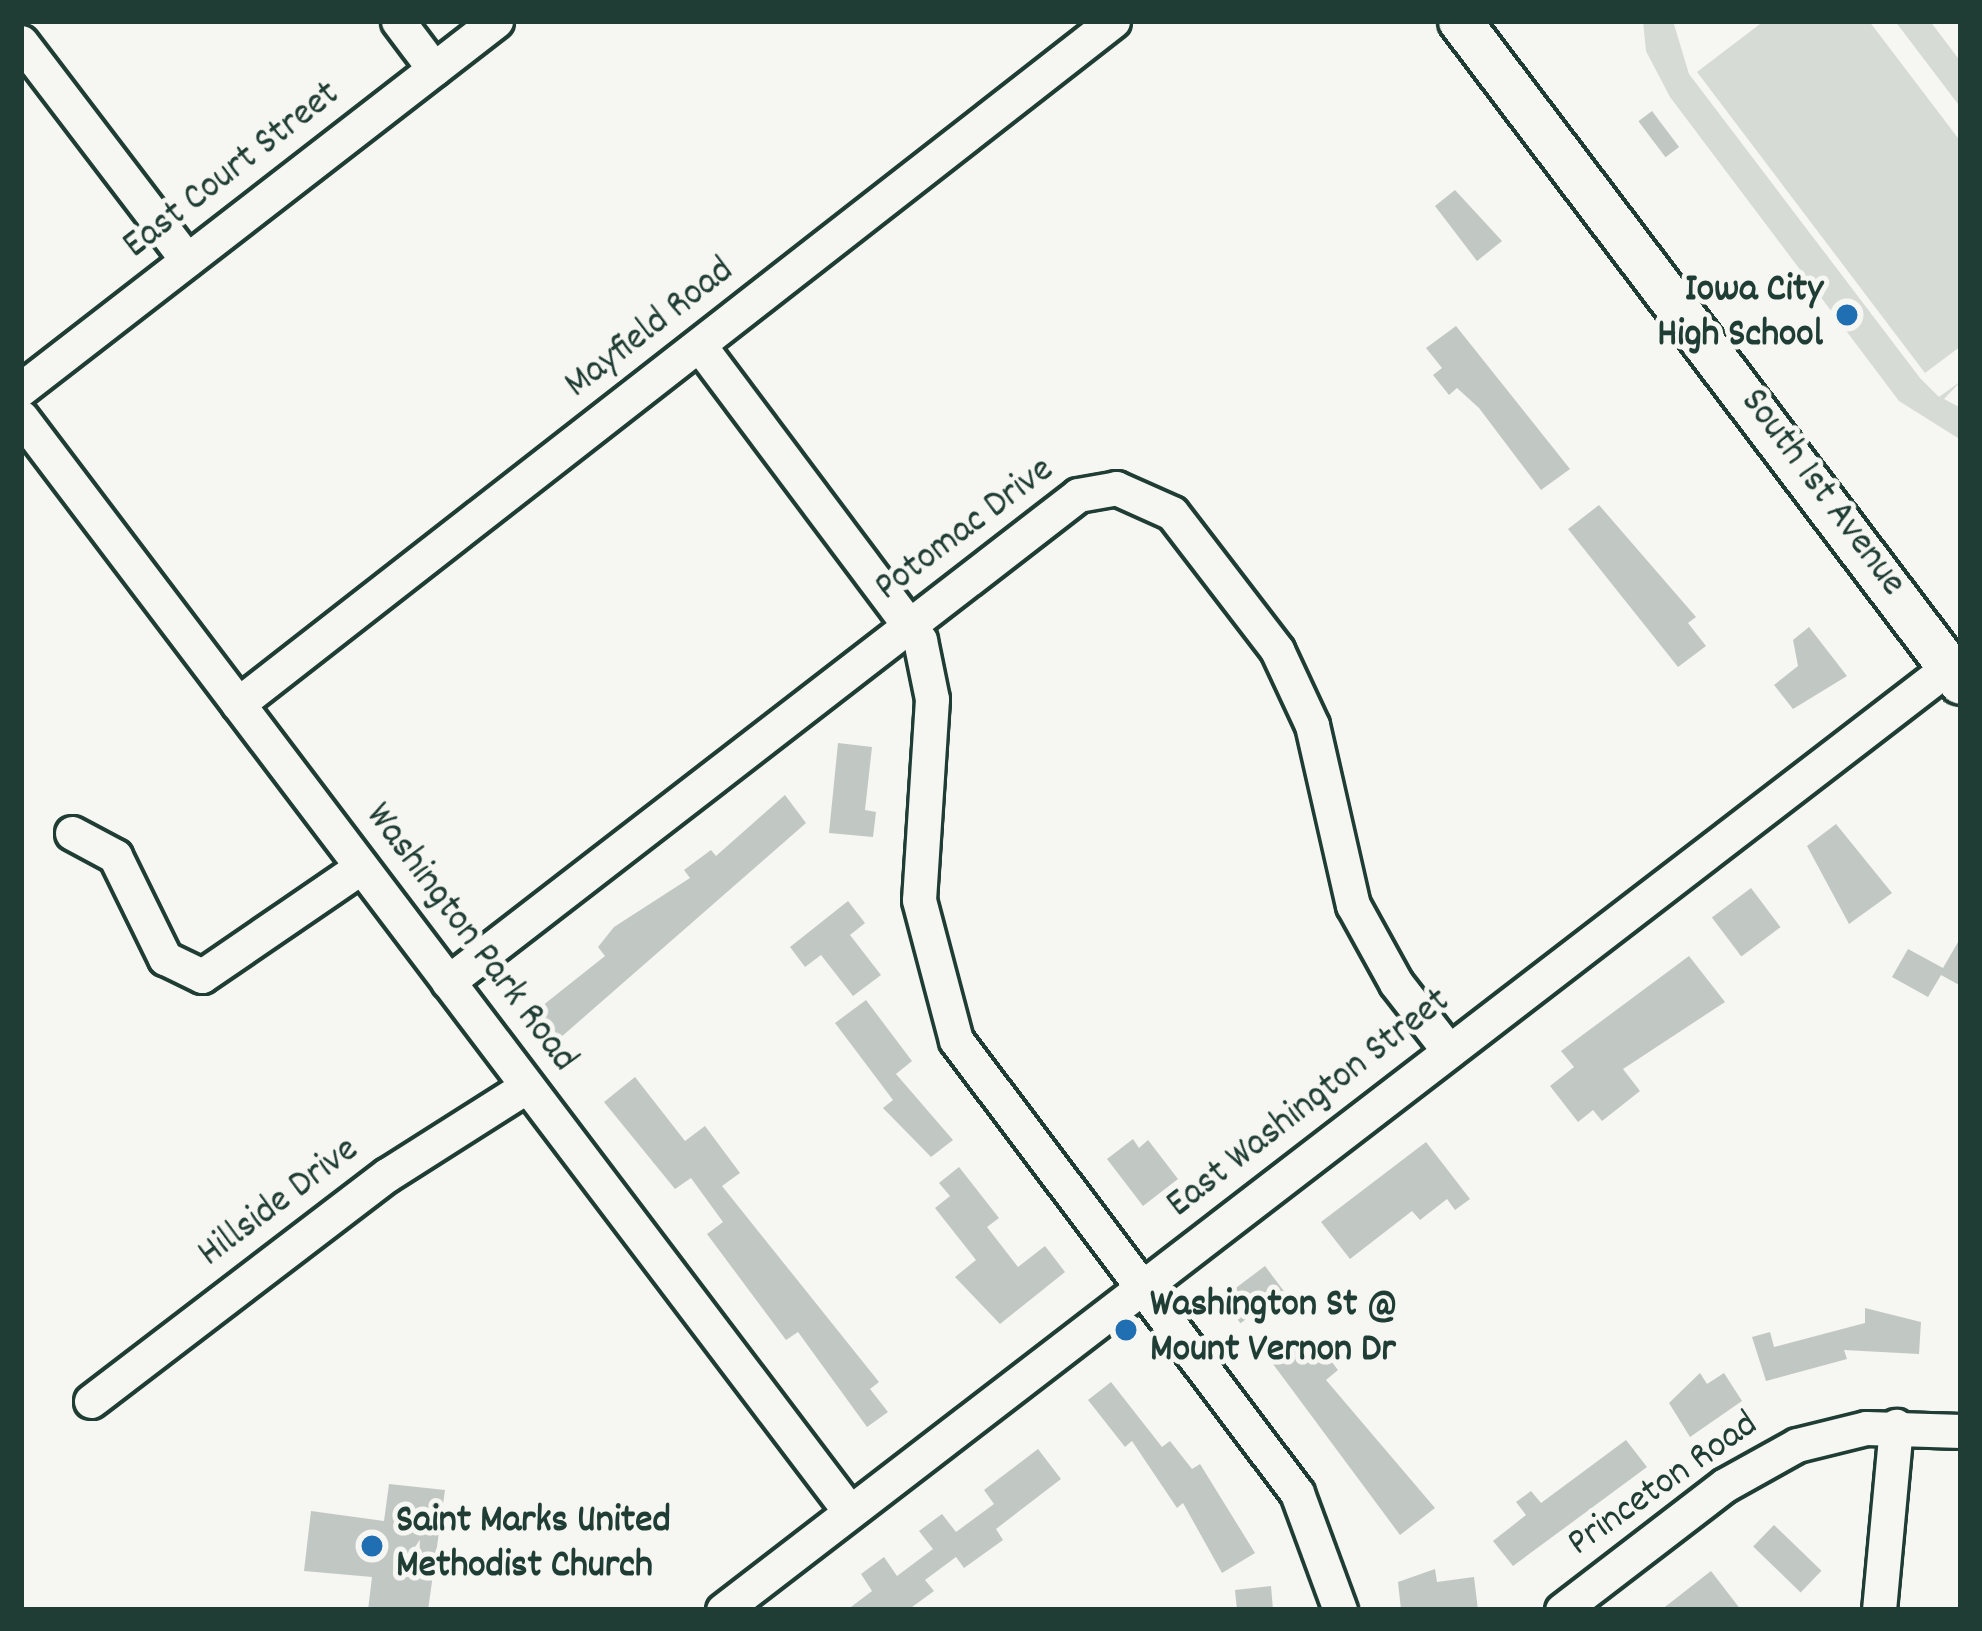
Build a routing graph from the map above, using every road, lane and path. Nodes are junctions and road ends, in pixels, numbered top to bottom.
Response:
1 (398, 21) edge
2 (496, 21) edge
3 (1113, 21) edge
4 (1464, 22) edge
5 (21, 42) edge
6 (434, 69) junction
7 (188, 260) junction
8 (700, 346) junction
9 (21, 389) edge
10 (21, 417) edge
11 (913, 622) junction
12 (1955, 675) edge
13 (238, 704) junction
14 (72, 833) dead end
15 (361, 867) junction
16 (448, 982) junction
17 (1449, 1051) junction
18 (527, 1086) junction
19 (1140, 1289) junction
20 (91, 1401) dead end
21 (1897, 1426) junction
22 (1961, 1431) edge
23 (850, 1512) junction
24 (723, 1610) edge
25 (1340, 1610) edge
26 (1562, 1610) edge
27 (1879, 1610) edge

1 - 6 street
2 - 6 street, East Court Street
3 - 8 street, Mayfield Road
4 - 12 main road, South 1st Avenue
5 - 7 street
6 - 7 street, East Court Street
7 - 9 street, East Court Street
8 - 11 street
8 - 13 street, Mayfield Road
10 - 13 street, Washington Park Road
11 - 16 street, Potomac Drive
11 - 17 street, Potomac Drive
11 - 19 street
12 - 17 street, East Washington Street
13 - 15 street, Washington Park Road
14 - 15 street
15 - 16 street, Washington Park Road
16 - 18 street, Washington Park Road
17 - 19 street, East Washington Street
18 - 20 street, Hillside Drive
18 - 23 street, Washington Park Road
19 - 23 street, East Washington Street
19 - 25 street
21 - 22 street, Princeton Road
21 - 26 street, Princeton Road
21 - 27 street
23 - 24 street, East Washington Street

